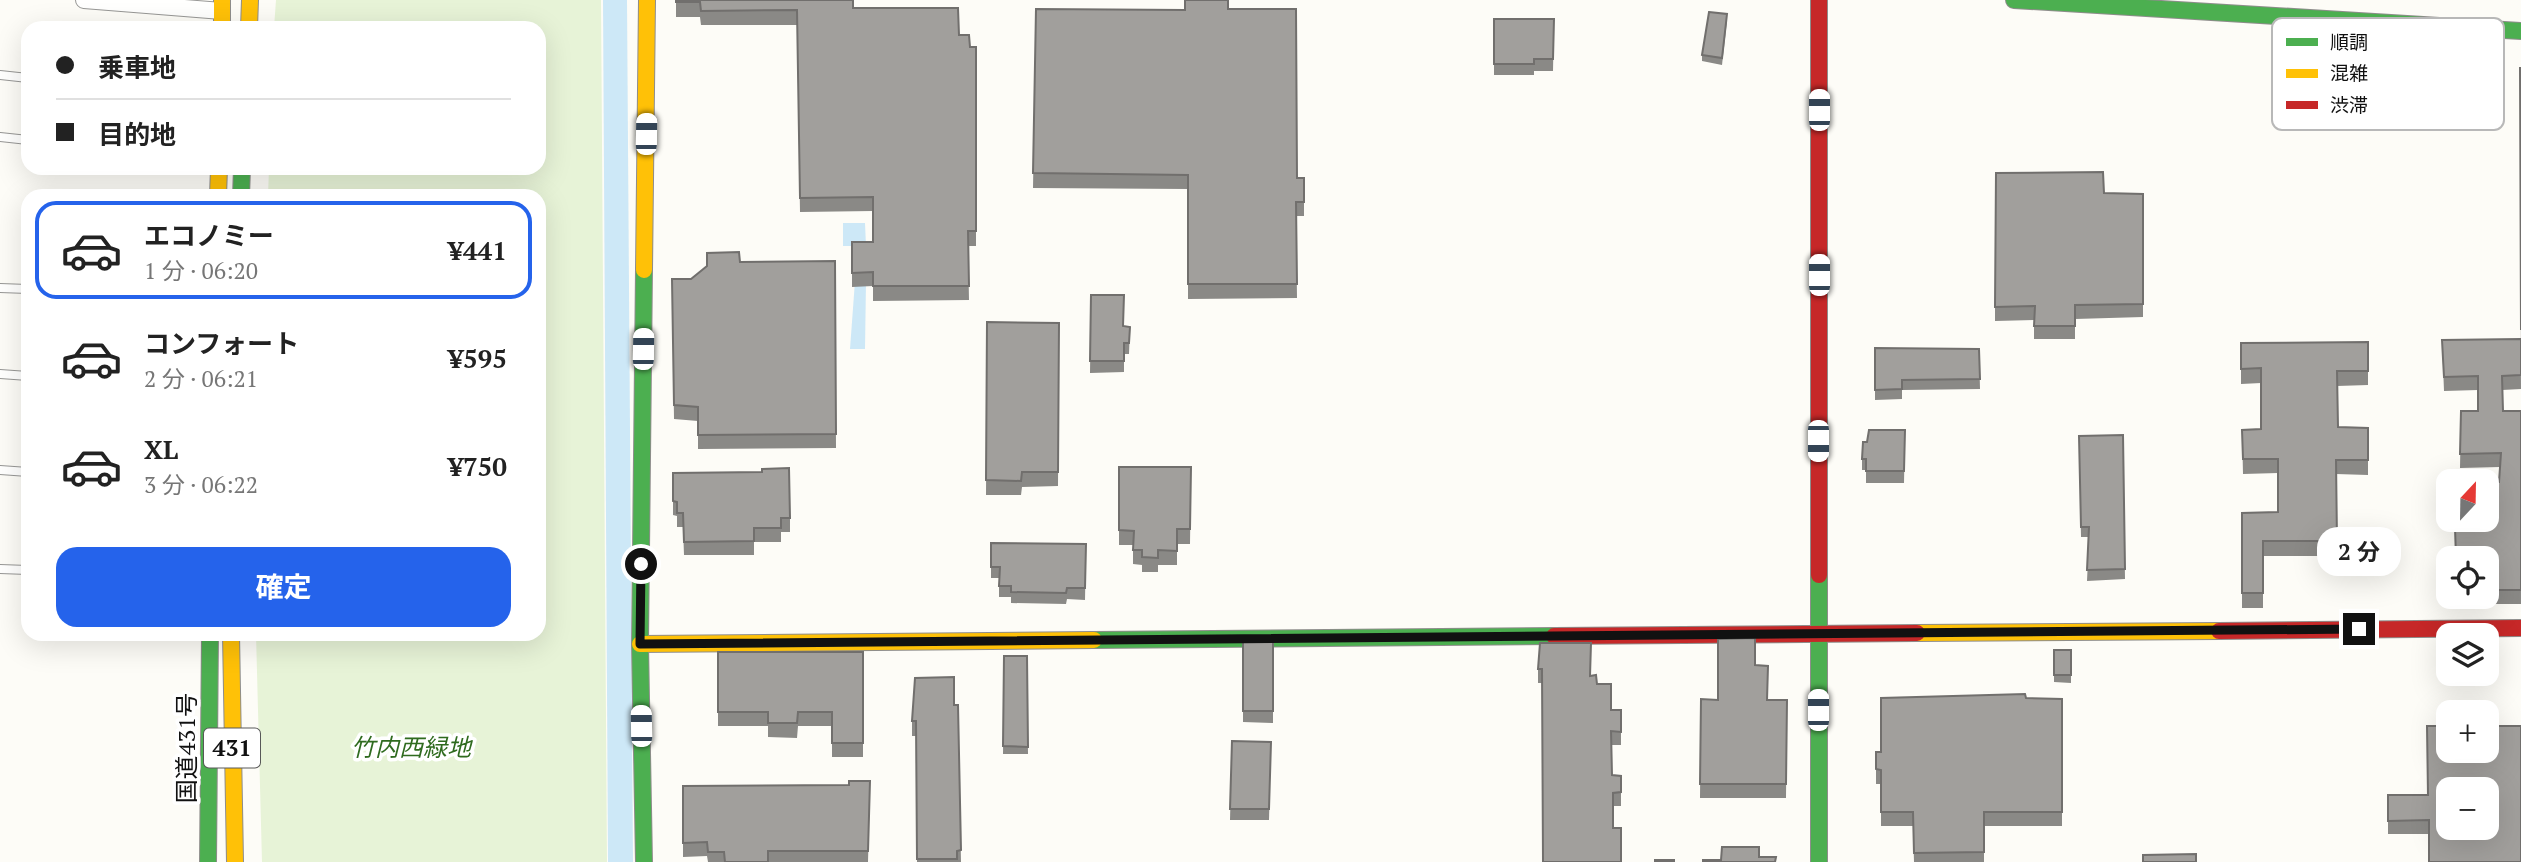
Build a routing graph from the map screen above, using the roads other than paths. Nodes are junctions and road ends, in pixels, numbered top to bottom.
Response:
1 (84, 0) edge
2 (250, 0) edge
3 (647, 0) edge
4 (1819, 0) edge
5 (2014, 0) edge
6 (222, 13) edge
7 (2308, 18) edge
8 (249, 21) edge
9 (0, 75) edge
10 (21, 77) edge
11 (0, 137) edge
12 (21, 139) edge
13 (0, 288) edge
14 (21, 289) edge
15 (0, 374) edge
16 (21, 376) edge
17 (0, 470) edge
18 (21, 472) edge
19 (0, 569) edge
20 (21, 570) edge
21 (2521, 628) edge
22 (1818, 633) junction
23 (210, 641) edge
24 (232, 641) edge
25 (640, 644) junction
26 (208, 862) edge
27 (235, 862) edge
28 (643, 862) edge
29 (1819, 862) edge

1 - 6 street
2 - 8 main road
3 - 25 main road
4 - 22 main road
5 - 7 main road
9 - 10 lane
11 - 12 lane
13 - 14 lane
15 - 16 lane
17 - 18 lane
19 - 20 lane
21 - 22 main road
22 - 25 main road
22 - 29 main road
23 - 26 main road, 国道431号 / 431
24 - 27 main road, 国道431号 / 431
25 - 28 main road

